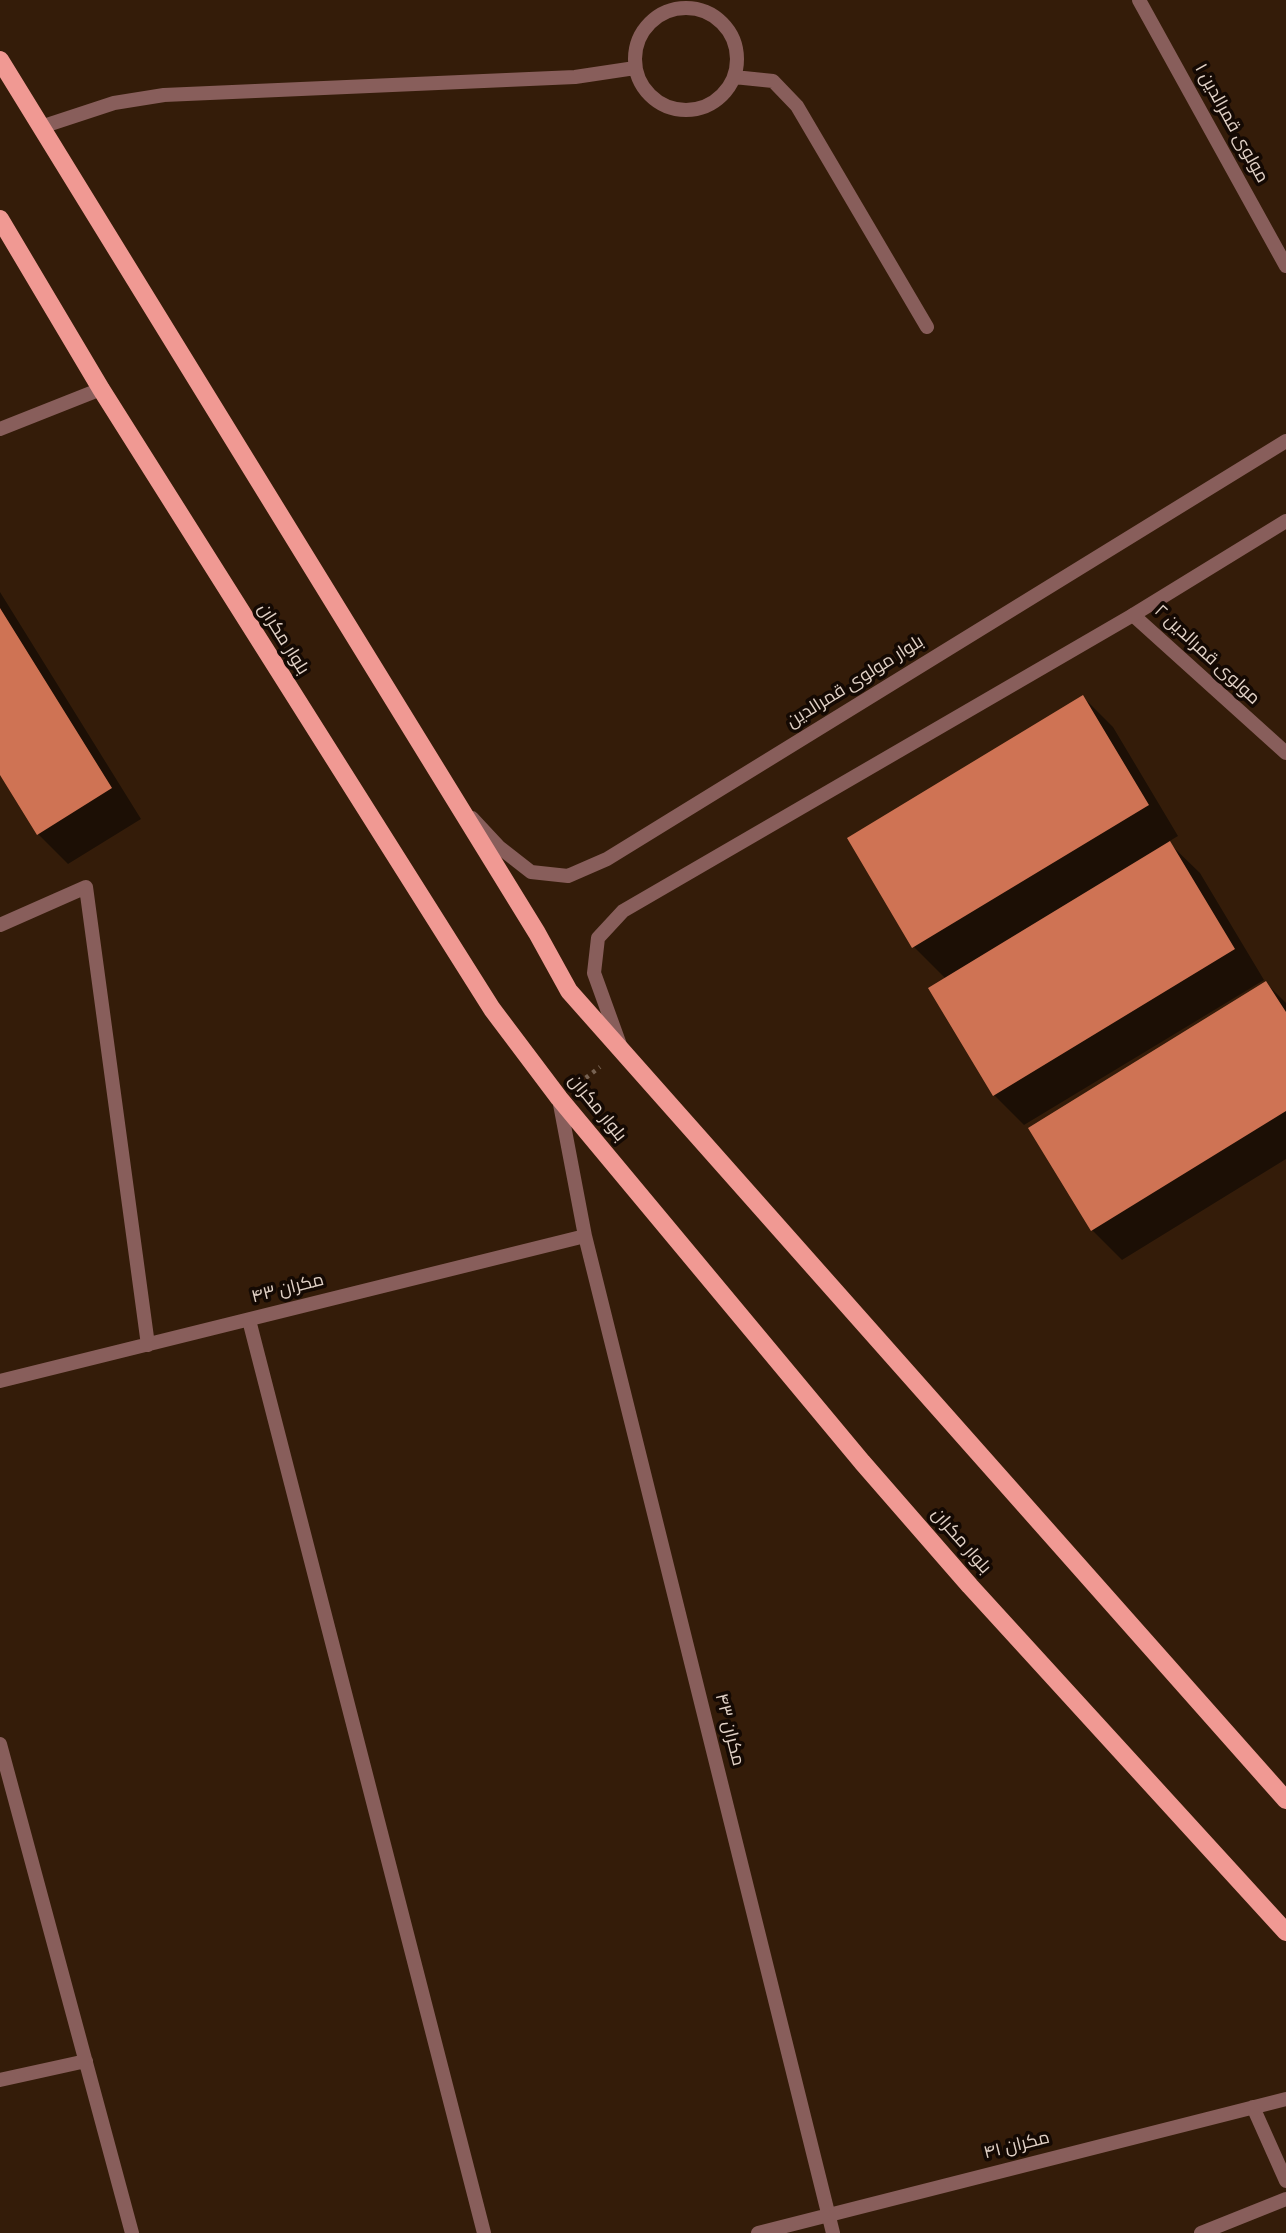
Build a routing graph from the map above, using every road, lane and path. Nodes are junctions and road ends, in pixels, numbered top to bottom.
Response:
1 (1139, 0) edge
2 (691, 4) edge
3 (0, 60) edge
4 (635, 68) junction
5 (734, 77) junction
6 (41, 127) junction
7 (0, 219) edge
8 (1286, 266) edge
9 (927, 327) dead end
10 (101, 389) junction
11 (0, 429) edge
12 (1286, 440) edge
13 (1286, 521) edge
14 (1133, 615) junction
15 (1286, 753) edge
16 (452, 796) junction
17 (0, 925) edge
18 (622, 1050) junction
19 (559, 1098) junction
20 (586, 1237) junction
21 (249, 1320) junction
22 (148, 1345) junction
23 (0, 1381) edge
24 (0, 1744) edge
25 (1286, 1800) edge
26 (1286, 1932) edge
27 (86, 2061) junction
28 (0, 2080) edge
29 (1286, 2099) edge
30 (1253, 2107) junction
31 (1286, 2181) edge
32 (1286, 2199) edge
33 (828, 2215) junction
34 (132, 2233) edge
35 (484, 2233) edge
36 (758, 2233) edge
37 (834, 2233) edge
38 (1201, 2233) edge

1 - 8 street, مولوی قمرالدین ۱
2 - 4 street
2 - 5 street
3 - 6 main road
4 - 5 street
4 - 6 street
5 - 9 street
6 - 16 main road
7 - 10 main road, بلوار مکران
10 - 11 street
10 - 19 main road, بلوار مکران
12 - 16 street, بلوار مولوی قمرالدین
13 - 14 street
14 - 15 street, مولوی قمرالدین ۲
14 - 18 street
16 - 18 main road
17 - 22 street
18 - 19 path
18 - 25 main road
19 - 20 street, مکران ۴۳
19 - 26 main road, بلوار مکران
20 - 21 street, مکران ۴۳
20 - 33 street, مکران ۴۳
21 - 22 street, مکران ۴۳
21 - 35 street
22 - 23 street, مکران ۴۳
24 - 27 street
27 - 28 street
27 - 34 street
29 - 30 street, مکران ۴۱
30 - 31 street
30 - 33 street, مکران ۴۱
32 - 38 street
33 - 36 street, مکران ۴۱
33 - 37 street, مکران ۴۳

